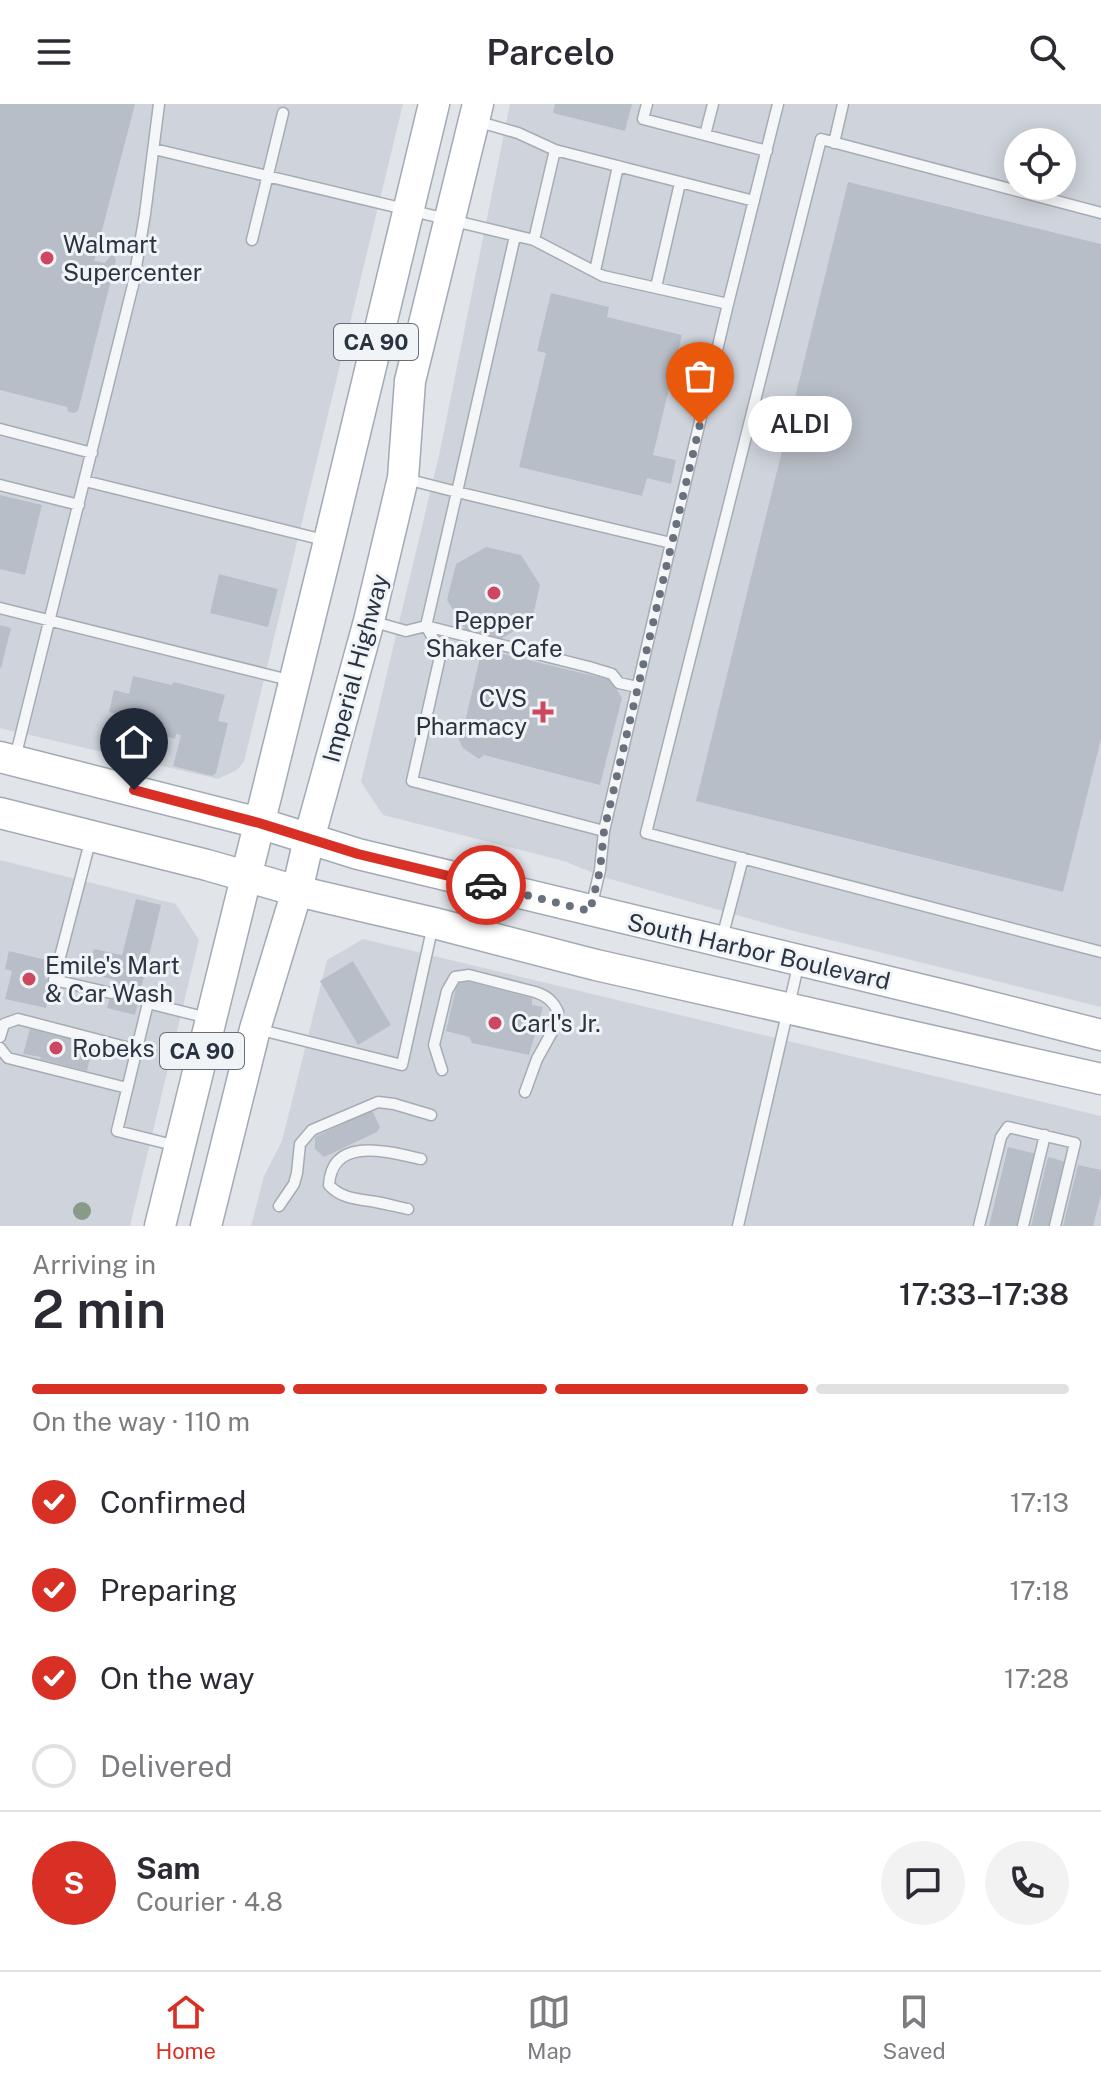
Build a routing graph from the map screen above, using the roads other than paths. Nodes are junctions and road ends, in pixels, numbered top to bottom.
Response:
1 (159, 104) edge
2 (434, 104) edge
3 (647, 104) edge
4 (713, 104) edge
5 (778, 104) edge
6 (843, 104) edge
7 (476, 112) edge
8 (283, 113) dead end
9 (705, 135) junction
10 (834, 143) junction
11 (154, 149) junction
12 (555, 150) junction
13 (767, 151) junction
14 (618, 166) junction
15 (268, 177) junction
16 (680, 183) junction
17 (754, 201) junction
18 (409, 211) junction
19 (1101, 213) edge
20 (449, 220) junction
21 (515, 236) junction
22 (252, 240) dead end
23 (534, 240) junction
24 (595, 271) junction
25 (656, 287) junction
26 (728, 304) junction
27 (0, 429) edge
28 (92, 453) junction
29 (403, 478) junction
30 (85, 481) junction
31 (0, 485) edge
32 (457, 492) junction
33 (79, 505) junction
34 (329, 541) junction
35 (671, 543) junction
36 (0, 608) edge
37 (50, 620) junction
38 (369, 621) junction
39 (426, 626) junction
40 (294, 681) junction
41 (637, 687) junction
42 (7, 759) edge
43 (0, 813) edge
44 (259, 823) junction
45 (604, 831) junction
46 (91, 836) junction
47 (309, 839) junction
48 (743, 858) junction
49 (245, 876) junction
50 (297, 891) junction
51 (590, 911) junction
52 (434, 923) junction
53 (721, 941) junction
54 (1101, 952) edge
55 (800, 960) junction
56 (111, 993) dead end
57 (789, 1008) junction
58 (210, 1018) junction
59 (255, 1029) junction
60 (1101, 1035) edge
61 (0, 1037) edge
62 (0, 1048) edge
63 (137, 1050) junction
64 (442, 1070) dead end
65 (1101, 1079) edge
66 (127, 1088) junction
67 (525, 1092) dead end
68 (431, 1115) dead end
69 (1045, 1135) junction
70 (179, 1146) junction
71 (421, 1159) dead end
72 (279, 1206) dead end
73 (408, 1209) dead end
74 (160, 1226) edge
75 (206, 1226) edge
76 (738, 1226) edge
77 (979, 1226) edge
78 (1023, 1226) edge
79 (1055, 1226) edge

1 - 11 lane
2 - 18 main road, CA 90
3 - 9 lane
4 - 9 lane
5 - 13 lane
6 - 10 lane
7 - 12 lane
7 - 20 main road, Imperial Highway / CA 90
8 - 15 lane
9 - 13 lane
10 - 19 lane
10 - 48 lane
11 - 15 lane
11 - 28 lane
12 - 14 lane
12 - 23 lane
13 - 17 lane
14 - 16 lane
14 - 24 lane
15 - 18 lane
15 - 22 lane
16 - 17 lane
16 - 25 lane
17 - 26 lane
18 - 20 lane
18 - 34 main road, CA 90
20 - 21 lane
20 - 29 main road, Imperial Highway / CA 90
21 - 23 lane
21 - 32 lane
23 - 24 lane
24 - 25 lane
25 - 26 lane
26 - 35 lane
27 - 28 lane
28 - 30 lane
29 - 32 lane
29 - 38 main road, Imperial Highway / CA 90
30 - 33 lane
30 - 34 lane
31 - 33 lane
32 - 35 lane
32 - 39 lane
33 - 37 lane
34 - 40 main road, CA 90
35 - 41 lane
36 - 37 lane
37 - 40 lane
37 - 42 lane
38 - 39 lane
38 - 47 main road, Imperial Highway / CA 90
39 - 41 lane
39 - 45 lane
40 - 44 main road, CA 90
41 - 45 lane
42 - 44 main road, South Harbor Boulevard
43 - 46 main road, South Harbor Boulevard
44 - 47 main road, South Harbor Boulevard
44 - 49 main road, CA 90
45 - 51 lane
46 - 49 main road, South Harbor Boulevard
46 - 56 lane
47 - 50 main road, Imperial Highway / CA 90
47 - 51 main road, South Harbor Boulevard
48 - 53 lane
48 - 54 lane
49 - 50 main road, South Harbor Boulevard
49 - 58 main road, CA 90
50 - 52 main road, South Harbor Boulevard
50 - 59 main road, Imperial Highway / CA 90
51 - 53 main road, South Harbor Boulevard
52 - 57 main road, South Harbor Boulevard
52 - 59 lane
53 - 55 main road, South Harbor Boulevard
55 - 57 lane
55 - 60 main road, South Harbor Boulevard
57 - 65 main road, South Harbor Boulevard
57 - 76 lane
58 - 63 lane
58 - 70 main road, CA 90
59 - 75 main road, Imperial Highway / CA 90
61 - 63 lane
62 - 66 lane
63 - 66 lane
64 - 67 lane
66 - 70 lane
68 - 72 lane
69 - 77 lane
69 - 78 lane
69 - 79 lane
70 - 74 main road, CA 90
71 - 73 lane

